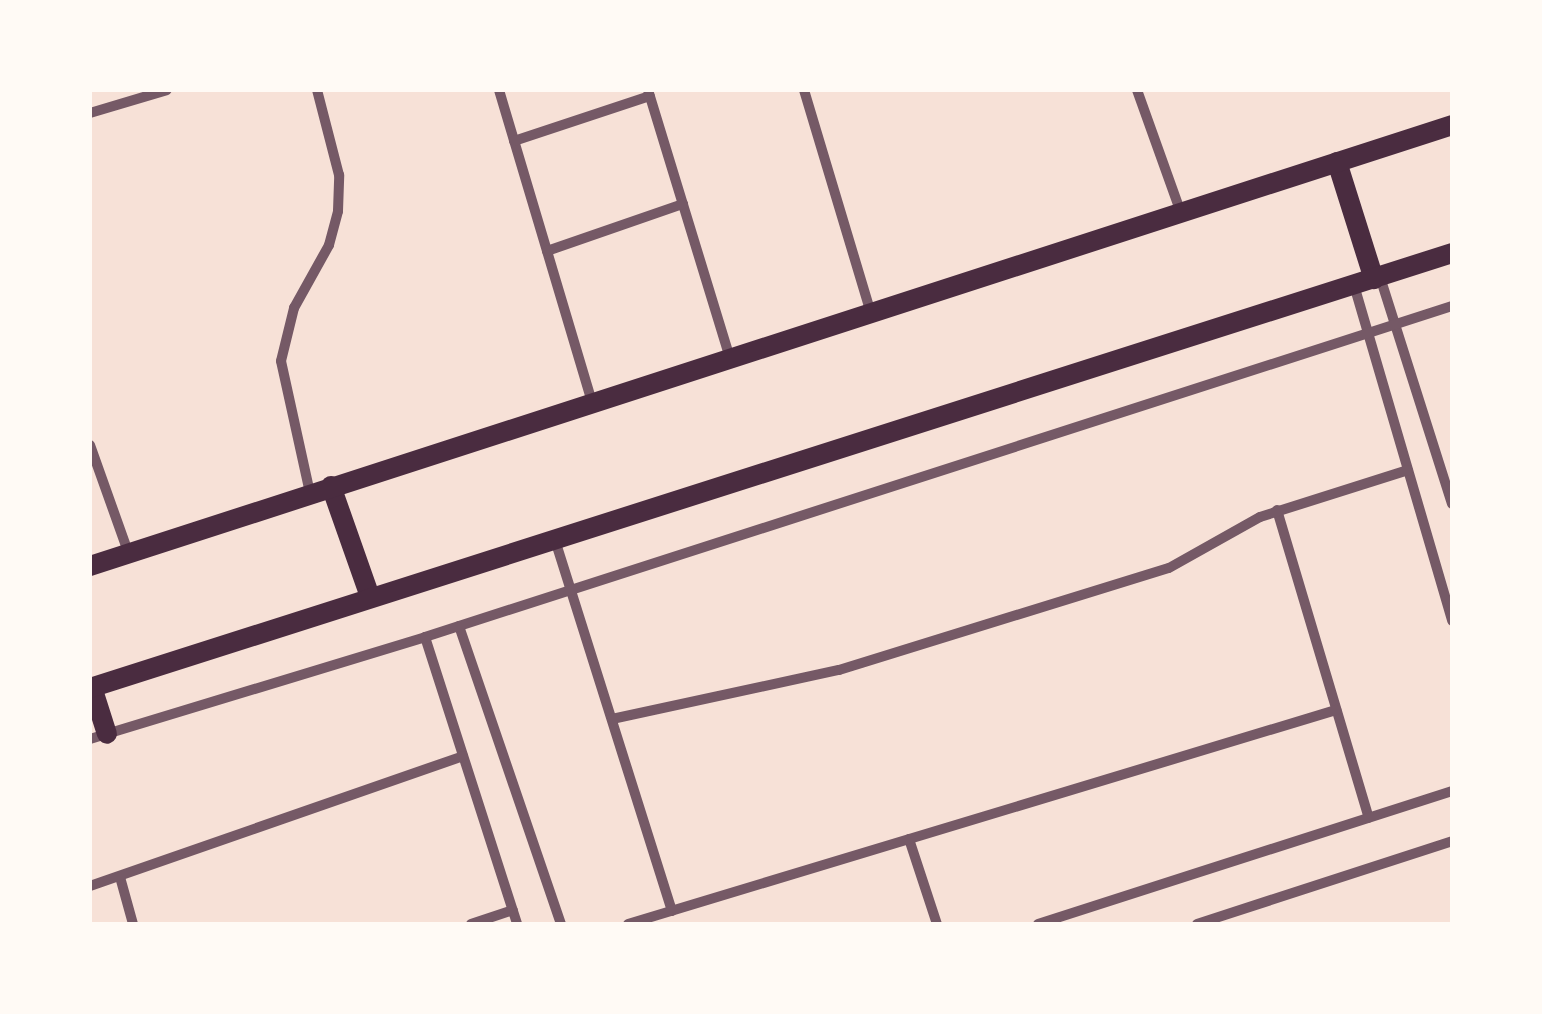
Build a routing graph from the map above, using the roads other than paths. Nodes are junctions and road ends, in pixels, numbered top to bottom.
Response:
1 (166, 90) edge
2 (317, 90) edge
3 (499, 90) edge
4 (804, 90) edge
5 (1137, 90) edge
6 (649, 93) edge
7 (90, 113) edge
8 (1452, 125) edge
9 (514, 141) junction
10 (1337, 162) junction
11 (683, 204) junction
12 (1181, 213) junction
13 (547, 251) junction
14 (1452, 252) edge
15 (1369, 280) junction
16 (1452, 306) edge
17 (872, 314) junction
18 (1395, 325) junction
19 (1368, 333) junction
20 (730, 358) junction
21 (592, 401) junction
22 (90, 446) edge
23 (1408, 470) junction
24 (331, 486) junction
25 (310, 493) junction
26 (1452, 504) edge
27 (1277, 510) junction
28 (554, 536) junction
29 (128, 552) junction
30 (90, 566) edge
31 (570, 588) junction
32 (370, 597) junction
33 (1452, 621) edge
34 (460, 626) junction
35 (425, 637) junction
36 (91, 687) edge
37 (1336, 710) junction
38 (612, 719) junction
39 (98, 737) edge
40 (463, 756) junction
41 (1452, 791) edge
42 (1368, 818) junction
43 (909, 839) junction
44 (1452, 841) edge
45 (120, 878) junction
46 (90, 886) edge
47 (513, 910) junction
48 (672, 911) junction
49 (1203, 923) edge
50 (133, 924) edge
51 (471, 924) edge
52 (518, 924) edge
53 (561, 924) edge
54 (628, 924) edge
55 (937, 924) edge
56 (1038, 924) edge

1 - 7 street
2 - 25 street
3 - 9 street
4 - 17 street
5 - 12 street
6 - 9 street
6 - 11 street
8 - 10 main road
9 - 13 street
10 - 12 main road
10 - 15 main road
11 - 13 street
11 - 20 street
12 - 17 main road
13 - 21 street
14 - 15 main road
15 - 18 street
15 - 19 street
15 - 28 main road
16 - 18 street
17 - 20 main road
18 - 19 street
18 - 26 street
19 - 23 street
19 - 31 street
20 - 21 main road
21 - 24 main road
22 - 29 street
23 - 27 street
23 - 33 street
24 - 25 main road
24 - 32 main road
25 - 29 main road
27 - 37 street
27 - 38 street
28 - 31 street
28 - 32 main road
29 - 30 main road
31 - 34 street
31 - 38 street
32 - 36 main road
34 - 35 street
34 - 53 street
35 - 39 street
35 - 40 street
36 - 39 main road
37 - 42 street
37 - 43 street
38 - 48 street
40 - 45 street
40 - 47 street
41 - 42 street
42 - 56 street
43 - 48 street
43 - 55 street
44 - 49 street
45 - 46 street
45 - 50 street
47 - 51 street
47 - 52 street
48 - 54 street

